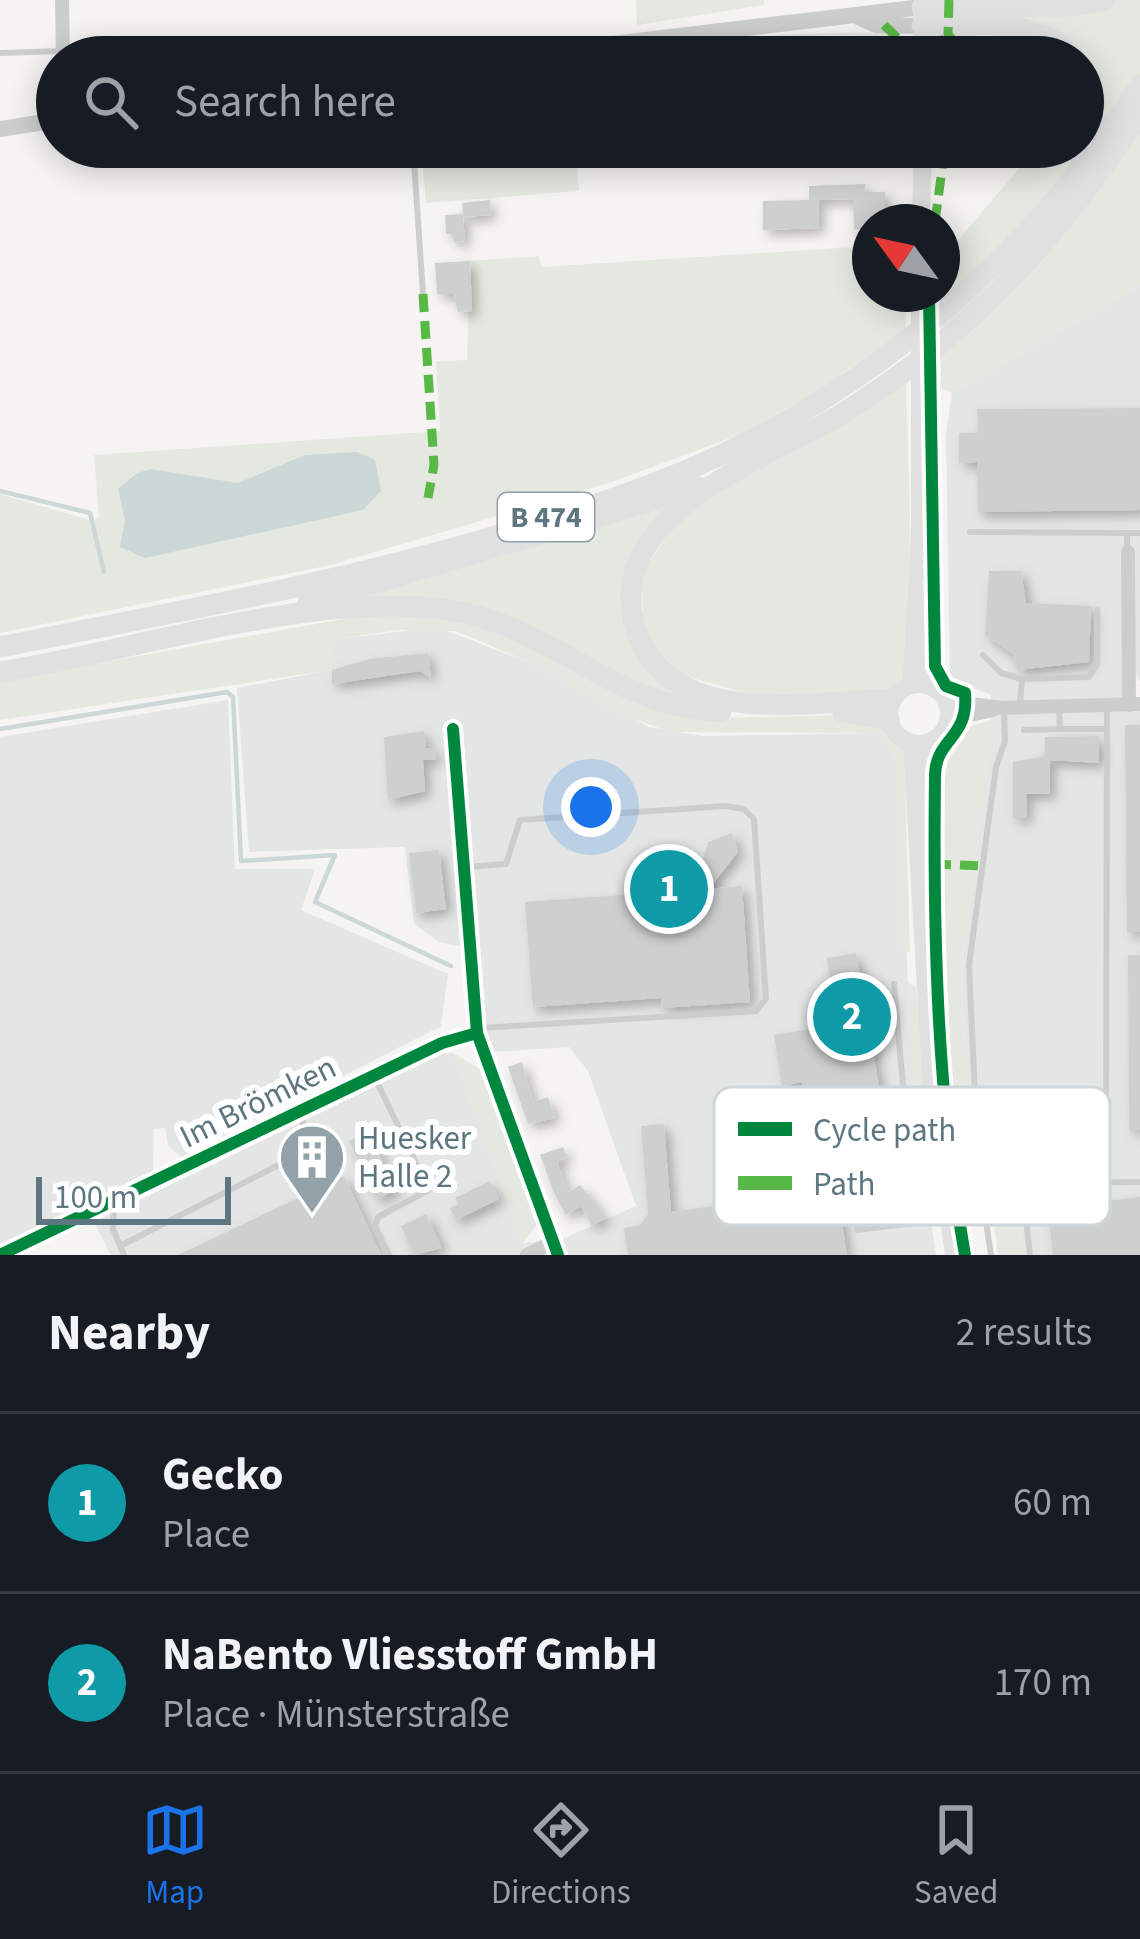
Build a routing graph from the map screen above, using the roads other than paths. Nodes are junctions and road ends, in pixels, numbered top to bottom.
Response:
1 (62, 0) edge
2 (1105, 0) edge
3 (922, 11) edge
4 (971, 26) junction
5 (63, 36) edge
6 (723, 36) edge
7 (961, 36) edge
8 (1047, 36) edge
9 (0, 53) edge
10 (36, 54) edge
11 (1140, 85) edge
12 (1140, 114) edge
13 (36, 123) edge
14 (0, 129) edge
15 (1104, 138) edge
16 (1104, 161) edge
17 (414, 168) edge
18 (922, 168) edge
19 (1073, 168) edge
20 (1084, 168) edge
21 (1099, 168) edge
22 (921, 204) edge
23 (1023, 234) junction
24 (423, 294) dead end
25 (920, 312) edge
26 (716, 482) junction
27 (970, 532) dead end
28 (1127, 533) junction
29 (1140, 533) edge
30 (920, 544) junction
31 (1127, 552) joint
32 (1097, 610) dead end
33 (214, 630) junction
34 (0, 647) edge
35 (982, 655) dead end
36 (0, 672) edge
37 (1022, 679) junction
38 (897, 701) junction
39 (942, 703) junction
40 (1107, 705) junction
41 (1135, 705) edge
42 (1059, 706) junction
43 (1011, 708) junction
44 (453, 729) dead end
45 (1060, 729) junction
46 (1107, 729) junction
47 (1024, 730) dead end
48 (919, 743) junction
49 (463, 868) junction
50 (894, 984) dead end
51 (477, 1031) junction
52 (374, 1076) junction
53 (903, 1087) edge
54 (936, 1087) edge
55 (975, 1087) edge
56 (1106, 1087) edge
57 (300, 1111) junction
58 (1110, 1182) edge
59 (1140, 1182) edge
60 (115, 1201) junction
61 (855, 1225) edge
62 (893, 1225) edge
63 (949, 1225) edge
64 (986, 1225) edge
65 (1027, 1225) edge
66 (555, 1248) edge
67 (122, 1251) edge
68 (0, 1255) edge
69 (389, 1255) edge
70 (527, 1255) edge
71 (954, 1255) edge
72 (991, 1255) edge
73 (1030, 1255) edge

1 - 5 street
2 - 3 highway
3 - 4 highway
3 - 6 street
4 - 7 highway
4 - 8 highway
9 - 10 lane
11 - 15 highway, B 474
12 - 16 highway, B 474
13 - 14 street
17 - 24 lane
18 - 22 main road
19 - 23 highway
20 - 23 highway, B 474
21 - 26 highway, B 474
23 - 34 highway, B 474
25 - 30 main road
26 - 33 highway, B 474
26 - 38 highway
27 - 28 lane
28 - 29 lane
28 - 31 lane
30 - 38 main road
30 - 39 main road
31 - 41 street
32 - 37 lane
33 - 36 highway, B 474
33 - 38 highway
35 - 37 lane
37 - 43 lane
38 - 39 main road
38 - 48 main road
39 - 43 street
39 - 48 main road
40 - 41 street
40 - 42 street
40 - 46 lane
42 - 43 street
42 - 45 lane
43 - 55 lane
44 - 49 street
45 - 46 lane
45 - 47 lane
46 - 56 lane
48 - 54 main road
49 - 51 street
49 - 51 lane
50 - 53 lane
51 - 52 street, Im Brömken
51 - 66 street
52 - 57 street, Im Brömken
52 - 69 lane
57 - 60 street, Im Brömken
57 - 67 lane
58 - 59 lane
60 - 67 lane
60 - 68 street, Im Brömken
61 - 62 lane
63 - 71 main road
64 - 72 lane
65 - 73 lane
66 - 70 street

